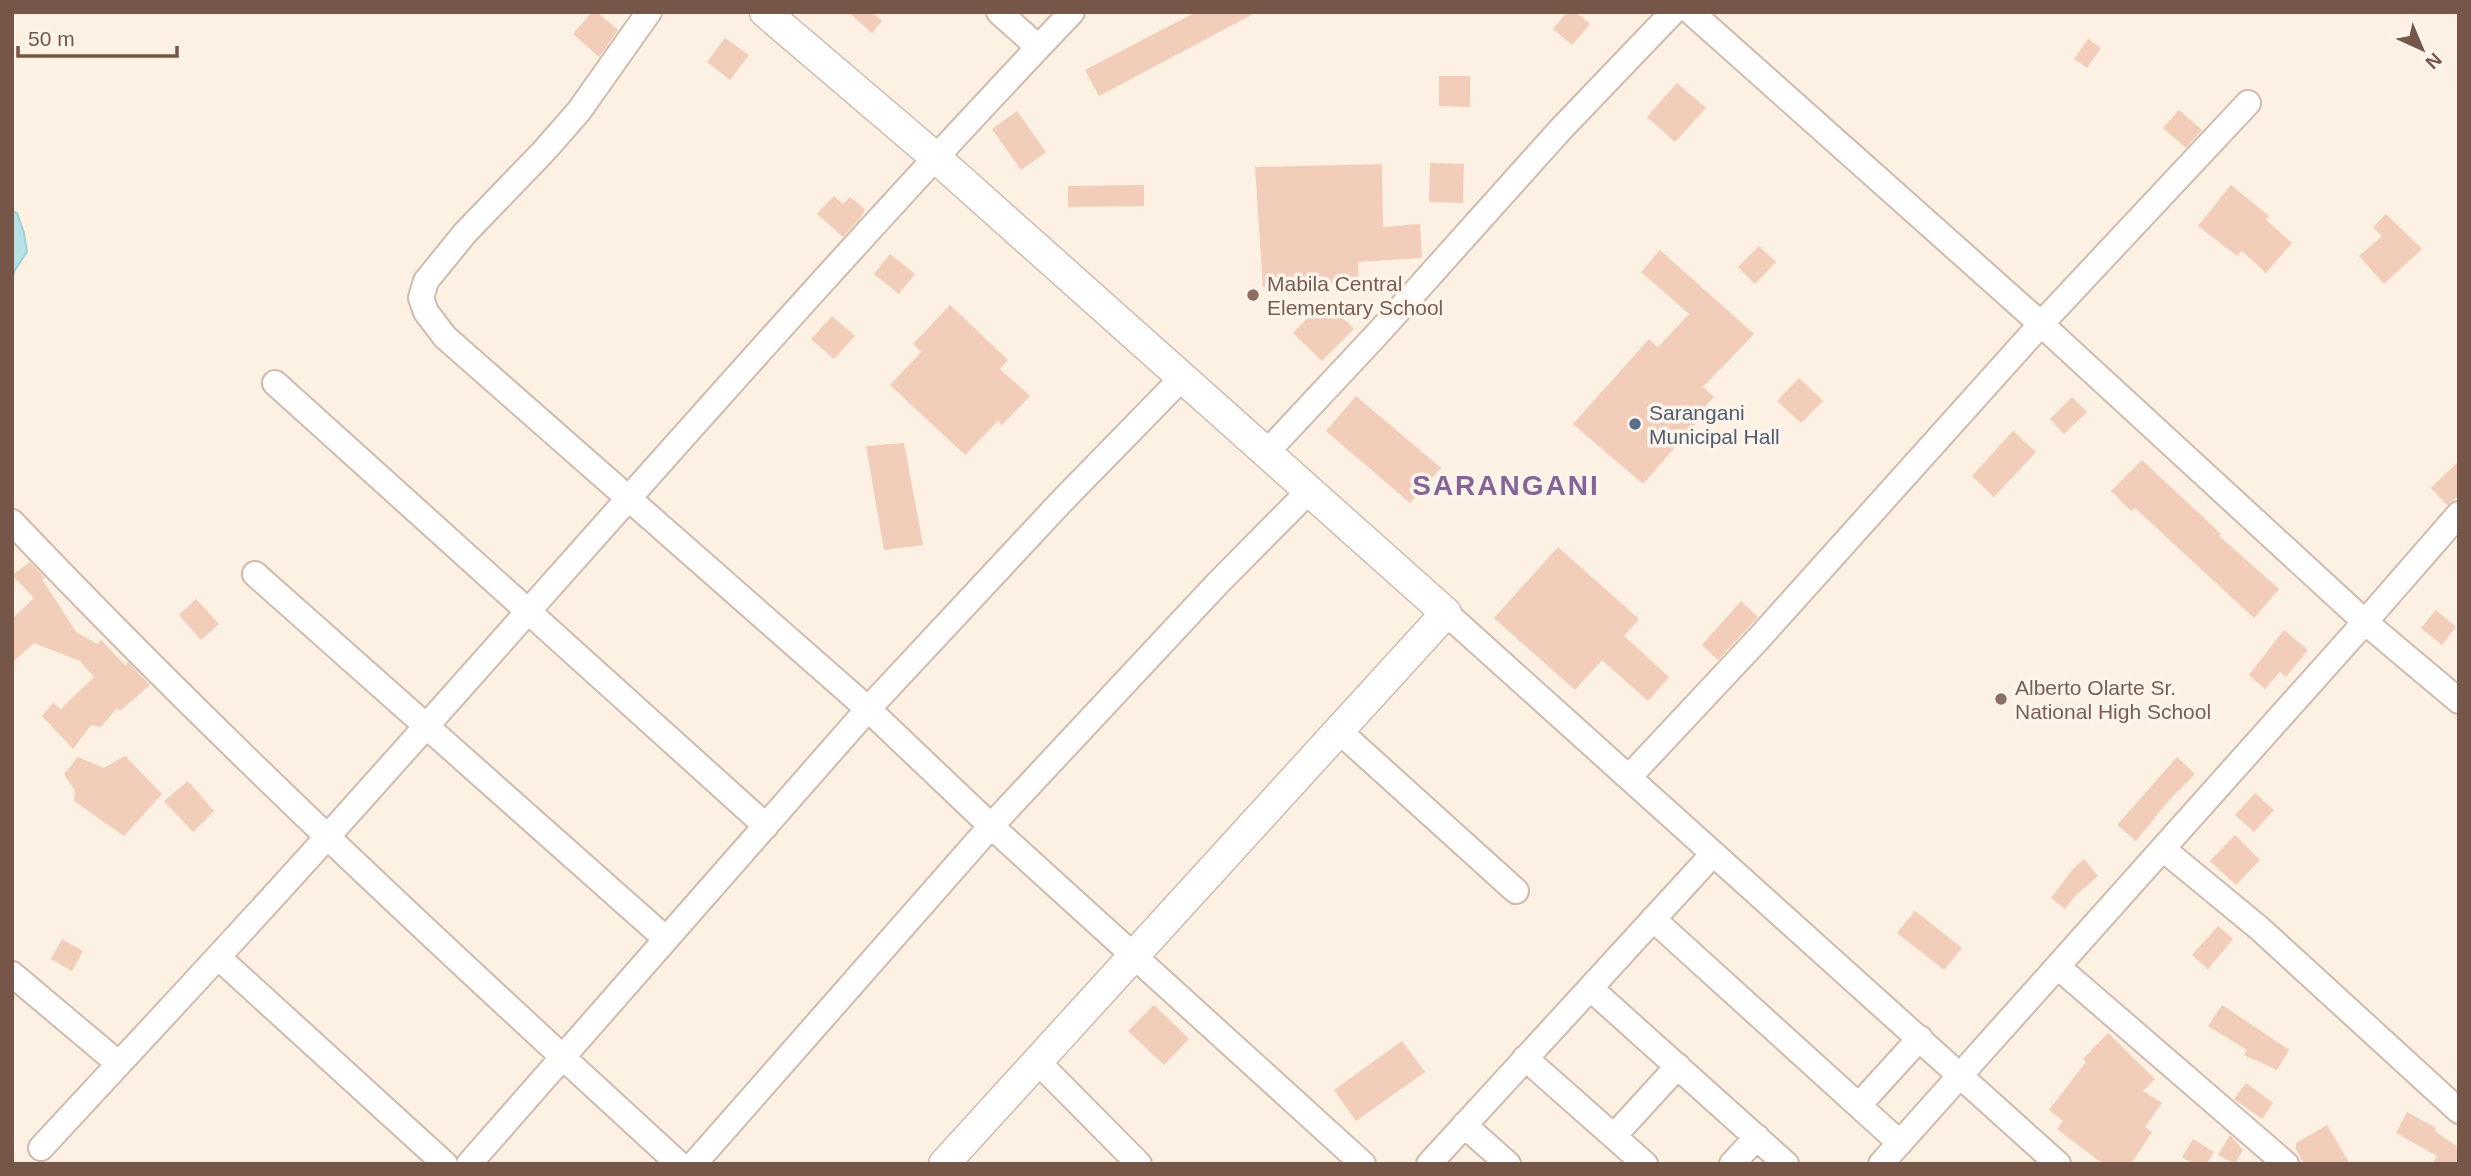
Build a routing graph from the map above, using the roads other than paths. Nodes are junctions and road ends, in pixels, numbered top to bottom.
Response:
1 (649, 12) edge
2 (765, 12) edge
3 (999, 12) edge
4 (1072, 12) edge
5 (1673, 12) edge
6 (1691, 12) edge
7 (1038, 47) junction
8 (2248, 103) dead end
9 (935, 157) junction
10 (2041, 324) junction
11 (1182, 378) junction
12 (275, 383) dead end
13 (1266, 453) junction
14 (1309, 491) junction
15 (628, 497) junction
16 (2459, 514) edge
17 (12, 523) edge
18 (255, 574) dead end
19 (527, 611) junction
20 (1446, 613) junction
21 (2365, 622) junction
22 (2459, 701) edge
23 (868, 709) junction
24 (426, 726) junction
25 (1339, 731) junction
26 (1629, 777) junction
27 (766, 826) junction
28 (991, 827) junction
29 (327, 838) junction
30 (2163, 849) junction
31 (1713, 854) junction
32 (1516, 891) dead end
33 (1653, 919) junction
34 (666, 939) junction
35 (1133, 956) junction
36 (218, 957) junction
37 (2058, 967) junction
38 (12, 974) edge
39 (1590, 988) junction
40 (1920, 1038) junction
41 (563, 1058) junction
42 (1525, 1058) junction
43 (1037, 1061) junction
44 (119, 1063) junction
45 (1678, 1066) junction
46 (1962, 1075) junction
47 (1859, 1105) junction
48 (2459, 1111) edge
49 (1464, 1125) junction
50 (1614, 1136) junction
51 (1757, 1137) junction
52 (1900, 1143) junction
53 (41, 1148) dead end
54 (445, 1164) edge
55 (469, 1164) edge
56 (680, 1164) edge
57 (694, 1164) edge
58 (944, 1164) edge
59 (1139, 1164) edge
60 (1363, 1164) edge
61 (1429, 1164) edge
62 (1508, 1164) edge
63 (1645, 1164) edge
64 (1732, 1164) edge
65 (1786, 1164) edge
66 (1881, 1164) edge
67 (2058, 1164) edge
68 (2286, 1164) edge

1 - 15 street
2 - 9 street
3 - 7 street
4 - 7 street
5 - 13 street
6 - 10 street
7 - 9 street
8 - 10 street
9 - 11 street
9 - 15 street
10 - 21 street
10 - 26 street
11 - 13 street
11 - 23 street
12 - 19 street
13 - 14 street
14 - 20 street
14 - 28 street
15 - 19 street
15 - 23 street
16 - 21 street
17 - 29 street
18 - 24 street
19 - 24 street
19 - 27 street
20 - 25 street
20 - 26 street
21 - 22 street
21 - 30 street
23 - 27 street
23 - 28 street
24 - 29 street
24 - 34 street
25 - 32 street
25 - 35 street
26 - 31 street
27 - 34 street
28 - 35 street
28 - 57 street
29 - 36 street
29 - 41 street
30 - 37 street
30 - 48 street
31 - 33 street
31 - 40 street
33 - 39 street
33 - 47 street
34 - 41 street
35 - 43 street
35 - 60 street
36 - 44 street
36 - 54 street
37 - 46 street
37 - 68 street
38 - 44 street
39 - 42 street
39 - 45 street
40 - 46 street
40 - 47 street
41 - 55 street
41 - 56 street
42 - 49 street
42 - 50 street
43 - 58 street
43 - 59 street
44 - 53 street
45 - 50 street
45 - 51 street
46 - 52 street
46 - 67 street
47 - 52 street
49 - 61 street
49 - 62 street
50 - 63 street
51 - 64 street
51 - 65 street
52 - 66 street

